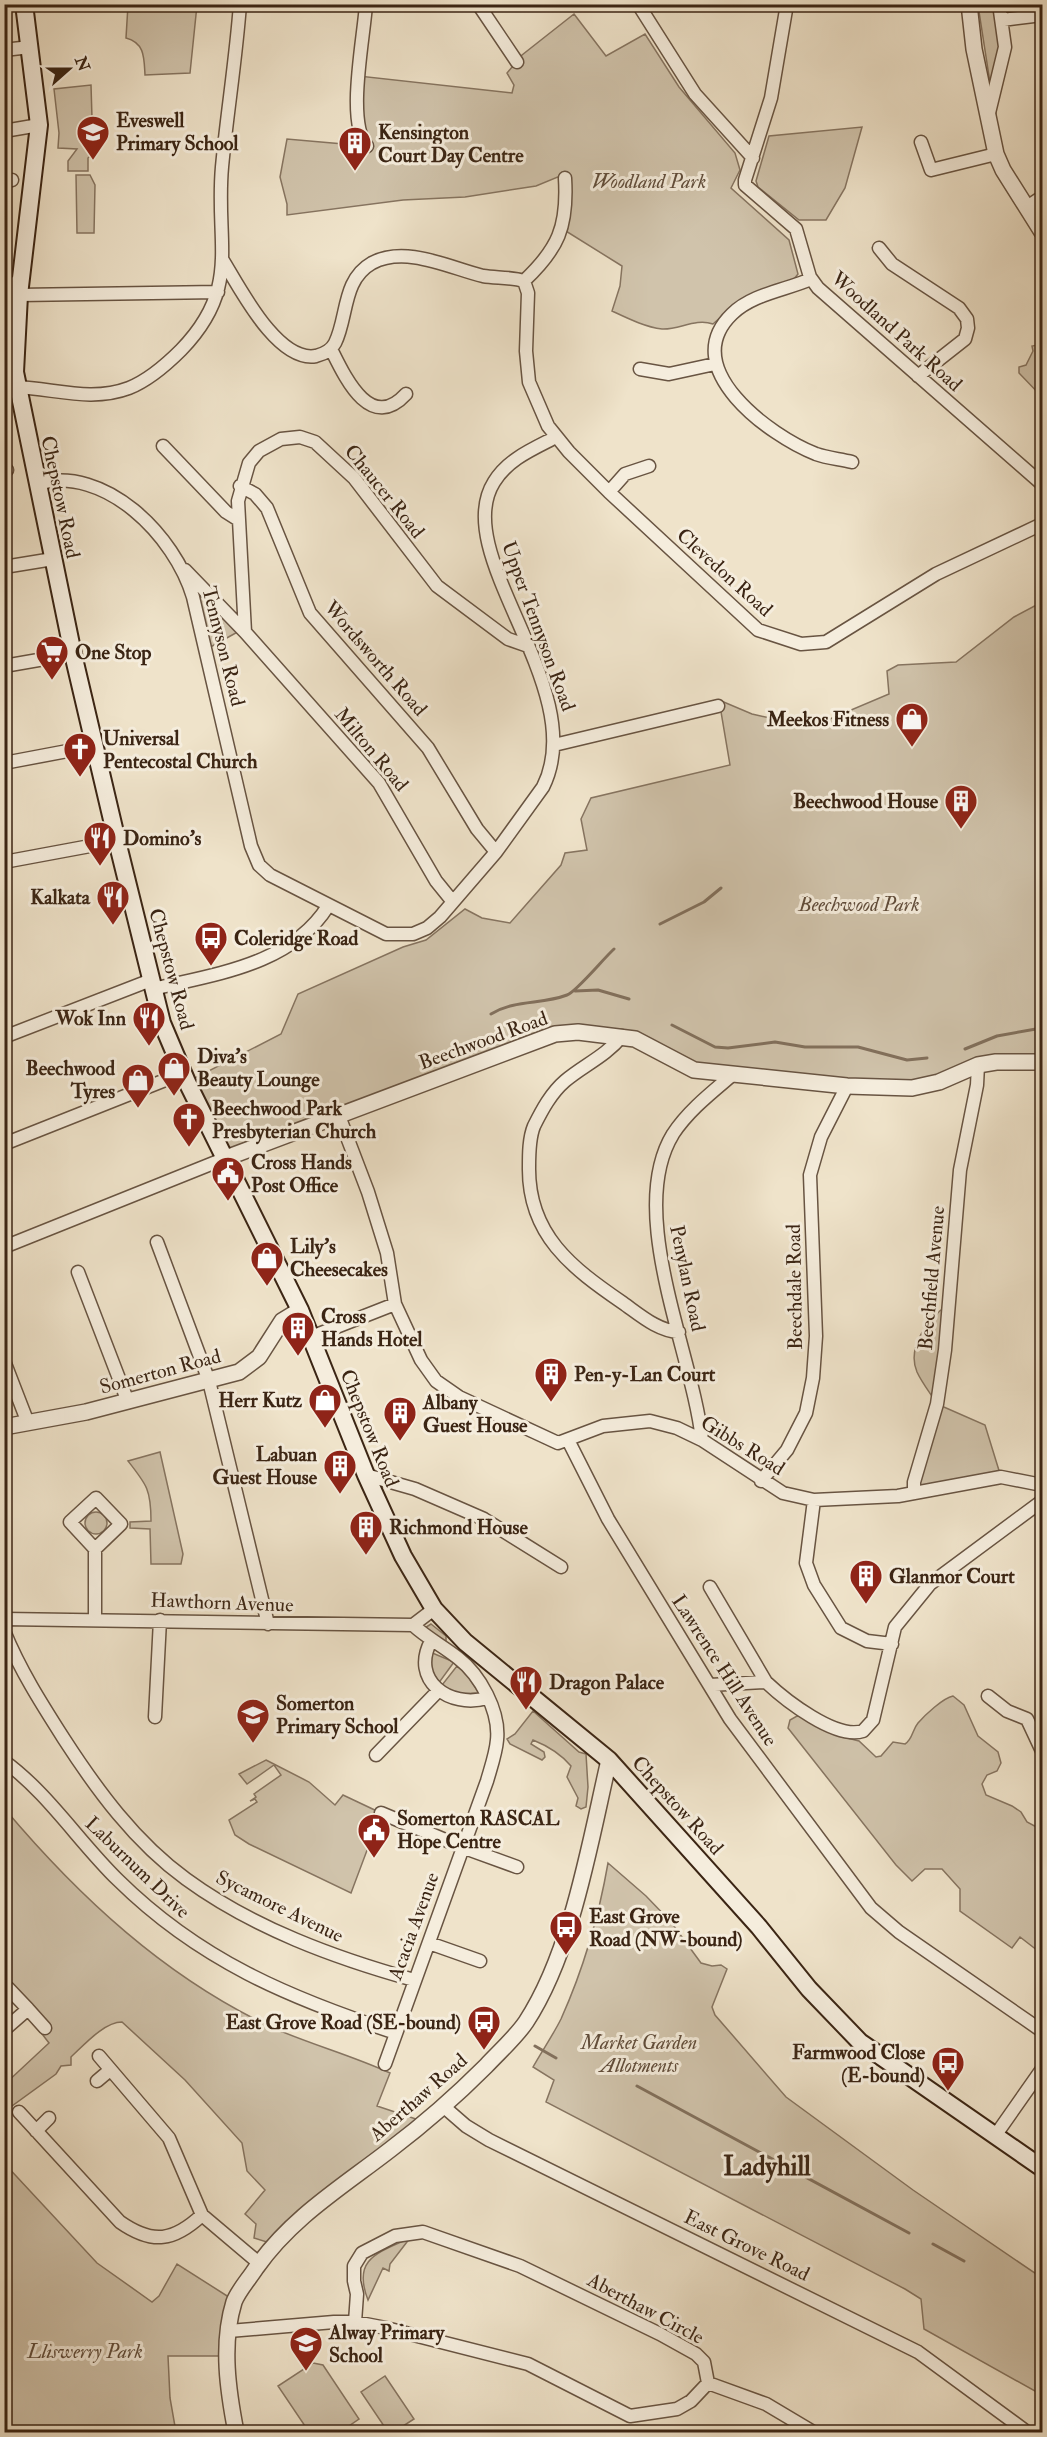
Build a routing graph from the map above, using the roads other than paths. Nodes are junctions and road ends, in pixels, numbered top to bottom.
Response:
1 (24, 4) edge
2 (240, 4) edge
3 (366, 4) edge
4 (478, 4) edge
5 (638, 4) edge
6 (787, 4) edge
7 (969, 4) edge
8 (999, 4) edge
9 (1042, 15) edge
10 (1002, 20) junction
11 (30, 47) junction
12 (4, 50) edge
13 (517, 62) dead end
14 (987, 118) junction
15 (39, 125) junction
16 (4, 130) edge
17 (921, 142) dead end
18 (367, 146) dead end
19 (996, 154) junction
20 (753, 158) junction
21 (566, 178) dead end
22 (1042, 197) edge
23 (1027, 207) junction
24 (1042, 232) edge
25 (879, 248) dead end
26 (222, 259) junction
27 (811, 279) junction
28 (524, 281) junction
29 (14, 287) edge
30 (218, 292) junction
31 (331, 349) junction
32 (715, 364) junction
33 (640, 369) dead end
34 (918, 376) junction
35 (12, 378) edge
36 (406, 394) dead end
37 (556, 437) junction
38 (163, 446) dead end
39 (852, 462) dead end
40 (649, 466) dead end
41 (37, 484) junction
42 (1042, 484) edge
43 (240, 486) junction
44 (609, 492) junction
45 (237, 519) junction
46 (1042, 524) edge
47 (53, 559) junction
48 (4, 567) edge
49 (182, 568) junction
50 (245, 632) junction
51 (528, 646) junction
52 (73, 654) junction
53 (4, 666) edge
54 (718, 706) dead end
55 (554, 745) junction
56 (94, 746) junction
57 (4, 763) edge
58 (117, 841) junction
59 (496, 852) junction
60 (4, 862) edge
61 (453, 902) junction
62 (328, 906) junction
63 (152, 985) junction
64 (622, 1036) junction
65 (4, 1037) edge
66 (1042, 1062) edge
67 (978, 1065) junction
68 (183, 1073) junction
69 (731, 1076) junction
70 (847, 1086) junction
71 (339, 1116) junction
72 (4, 1144) edge
73 (226, 1158) junction
74 (157, 1242) dead end
75 (4, 1247) edge
76 (78, 1272) dead end
77 (395, 1304) junction
78 (300, 1310) junction
79 (679, 1332) junction
80 (311, 1337) junction
81 (4, 1361) edge
82 (209, 1381) junction
83 (128, 1402) junction
84 (28, 1423) junction
85 (4, 1427) edge
86 (568, 1440) junction
87 (702, 1440) junction
88 (366, 1474) junction
89 (761, 1481) junction
90 (1042, 1485) edge
91 (914, 1493) junction
92 (814, 1500) junction
93 (1042, 1501) edge
94 (95, 1548) dead end
95 (561, 1567) dead end
96 (710, 1587) dead end
97 (434, 1609) junction
98 (95, 1618) junction
99 (4, 1619) edge
100 (160, 1620) junction
101 (268, 1624) junction
102 (413, 1625) junction
103 (4, 1631) edge
104 (431, 1641) junction
105 (892, 1644) junction
106 (766, 1682) junction
107 (710, 1685) junction
108 (438, 1691) junction
109 (988, 1696) dead end
110 (487, 1698) junction
111 (155, 1717) dead end
112 (1042, 1744) edge
113 (376, 1755) dead end
114 (609, 1760) junction
115 (4, 1761) edge
116 (381, 1813) dead end
117 (462, 1847) junction
118 (517, 1867) dead end
119 (429, 1943) junction
120 (480, 1961) dead end
121 (414, 1980) junction
122 (8, 1988) dead end
123 (28, 2009) junction
124 (45, 2028) dead end
125 (4, 2030) edge
126 (1042, 2031) edge
127 (396, 2033) junction
128 (99, 2056) dead end
129 (385, 2064) dead end
130 (1042, 2069) edge
131 (110, 2070) junction
132 (97, 2081) dead end
133 (443, 2106) junction
134 (19, 2112) dead end
135 (49, 2118) dead end
136 (36, 2131) junction
137 (995, 2136) junction
138 (1042, 2168) edge
139 (202, 2215) junction
140 (260, 2264) junction
141 (355, 2322) junction
142 (229, 2331) junction
143 (708, 2383) junction
144 (236, 2433) edge
145 (813, 2433) edge
146 (1027, 2433) edge

1 - 11 main road, Chepstow Road
2 - 26 street
3 - 18 street
4 - 13 street
5 - 20 street
6 - 20 street
7 - 14 street
8 - 10 street
9 - 10 street
10 - 14 street
11 - 12 street
11 - 15 main road, Chepstow Road
14 - 19 street
15 - 16 street
15 - 29 main road, Chepstow Road
17 - 19 street
19 - 23 street
20 - 27 street, Woodland Park Road
21 - 28 street
22 - 23 street
23 - 24 street
25 - 34 street
26 - 30 street
26 - 31 street
27 - 32 street
27 - 34 street, Woodland Park Road
28 - 31 street
28 - 37 street, Clevedon Road
29 - 30 street
29 - 35 main road, Chepstow Road
30 - 35 street
31 - 36 street
32 - 33 street
32 - 39 street
34 - 42 street, Woodland Park Road
35 - 41 main road, Chepstow Road
37 - 44 street, Clevedon Road
37 - 51 street, Upper Tennyson Road
38 - 45 street
40 - 44 street
41 - 47 main road, Chepstow Road
41 - 49 street, Tennyson Road
43 - 45 street, Chaucer Road
43 - 51 street, Chaucer Road
43 - 59 street, Wordsworth Road
44 - 46 street, Clevedon Road
45 - 50 street
47 - 48 street
47 - 52 main road, Chepstow Road
49 - 50 street, Milton Road
49 - 62 street, Tennyson Road
50 - 61 street, Milton Road
51 - 55 street, Upper Tennyson Road
52 - 53 street
52 - 56 main road, Chepstow Road
54 - 55 street
55 - 59 street, Upper Tennyson Road
56 - 57 street
56 - 58 main road, Chepstow Road
58 - 60 street
58 - 63 main road, Chepstow Road
59 - 61 street, Upper Tennyson Road
61 - 62 street, Tennyson Road
62 - 63 street
63 - 65 street
63 - 68 main road, Chepstow Road
64 - 69 street, Beechwood Road
64 - 71 street, Beechwood Road
64 - 79 street
66 - 67 street, Beechwood Road
67 - 70 street, Beechwood Road
67 - 91 street, Beechfield Avenue
68 - 72 street
68 - 73 main road, Chepstow Road
69 - 70 street, Beechwood Road
69 - 79 street, Penylan Road
70 - 89 street, Beechdale Road
71 - 73 street, Beechwood Road
71 - 77 street
73 - 75 street
73 - 78 main road, Chepstow Road
74 - 82 street
76 - 83 street
77 - 80 street
77 - 86 street
78 - 80 main road, Chepstow Road
78 - 82 street, Somerton Road
79 - 87 street, Penylan Road
80 - 88 main road, Chepstow Road
81 - 84 street
82 - 83 street, Somerton Road
82 - 101 street
83 - 84 street, Somerton Road
84 - 85 street, Somerton Road
86 - 87 street, Gibbs Road
86 - 107 street, Lawrence Hill Avenue
87 - 89 street, Gibbs Road
88 - 95 street
88 - 97 main road, Chepstow Road
89 - 92 street, Gibbs Road
90 - 91 street, Gibbs Road
91 - 92 street, Gibbs Road
92 - 105 street
93 - 105 street
94 - 98 street
96 - 106 street
97 - 102 street
97 - 114 main road, Chepstow Road
98 - 99 street, Hawthorn Avenue
98 - 100 street, Hawthorn Avenue
100 - 101 street, Hawthorn Avenue
100 - 111 street
101 - 102 street, Hawthorn Avenue
102 - 104 street, Acacia Avenue
103 - 121 street, Sycamore Avenue
104 - 108 street
104 - 110 street, Acacia Avenue
105 - 106 street
106 - 107 street
107 - 126 street, Lawrence Hill Avenue
108 - 110 street
108 - 113 street
109 - 112 street
110 - 117 street, Acacia Avenue
114 - 133 street, Aberthaw Road
114 - 137 main road, Chepstow Road
115 - 127 street, Laburnum Drive
116 - 117 street
117 - 118 street
117 - 119 street, Acacia Avenue
119 - 120 street
119 - 121 street, Acacia Avenue
121 - 127 street, Acacia Avenue
122 - 123 street
123 - 124 street
123 - 125 street
127 - 129 street, Acacia Avenue
128 - 131 street
130 - 137 street
131 - 132 street
131 - 139 street
133 - 140 street, Aberthaw Road
133 - 146 street, East Grove Road
134 - 136 street
135 - 136 street
136 - 139 street
137 - 138 main road, Chepstow Road
139 - 140 street
140 - 142 street, Aberthaw Road
141 - 142 street
141 - 143 street
141 - 143 street, Aberthaw Circle
142 - 144 street, Aberthaw Road
143 - 145 street

